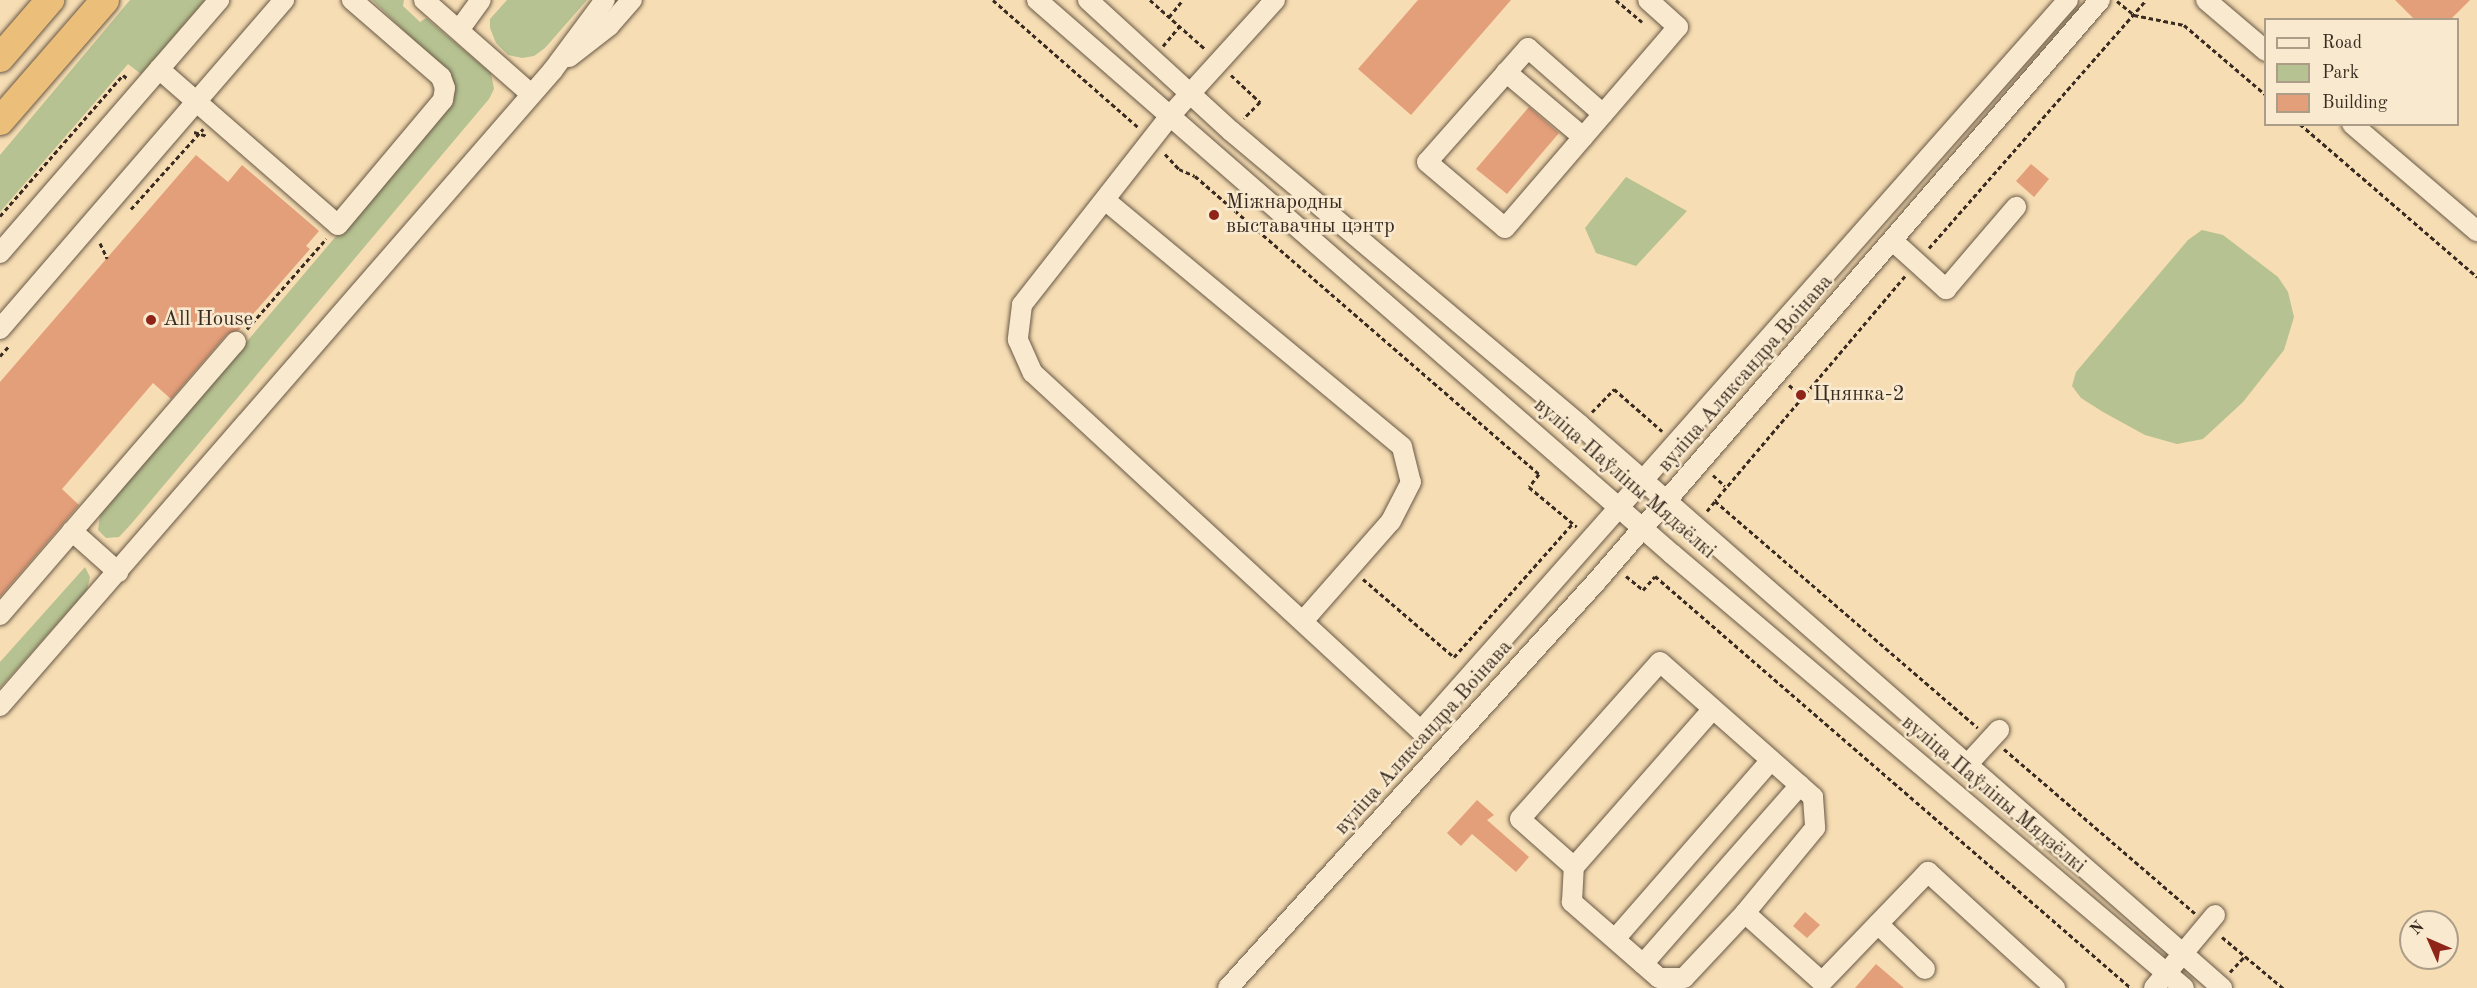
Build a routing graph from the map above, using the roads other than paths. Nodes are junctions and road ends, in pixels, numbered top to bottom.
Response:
1 (50, 0) edge
2 (105, 0) edge
3 (219, 0) edge
4 (284, 0) edge
5 (352, 0) edge
6 (424, 0) edge
7 (481, 0) edge
8 (605, 0) edge
9 (632, 0) edge
10 (1037, 0) edge
11 (1088, 0) edge
12 (1275, 0) edge
13 (1648, 0) edge
14 (2068, 0) edge
15 (2100, 0) edge
16 (2206, 0) edge
17 (2086, 17) junction
18 (459, 30) junction
19 (2264, 50) edge
20 (0, 58) edge
21 (159, 69) junction
22 (553, 70) junction
23 (1506, 72) junction
24 (531, 94) junction
25 (1190, 94) junction
26 (195, 100) junction
27 (1603, 114) junction
28 (1170, 116) junction
29 (0, 121) edge
30 (2354, 126) edge
31 (1583, 137) junction
32 (1105, 200) junction
33 (2016, 207) dead end
34 (2477, 231) edge
35 (1893, 242) junction
36 (0, 253) edge
37 (0, 329) edge
38 (236, 342) road end
39 (1640, 480) junction
40 (1666, 502) junction
41 (1617, 506) junction
42 (1642, 528) junction
43 (72, 531) junction
44 (118, 572) junction
45 (0, 615) edge
46 (1304, 621) junction
47 (0, 706) edge
48 (1713, 709) junction
49 (1995, 734) road end
50 (1771, 760) junction
51 (1966, 766) junction
52 (1800, 785) junction
53 (1574, 867) junction
54 (1745, 913) junction
55 (2211, 920) road end
56 (1878, 924) junction
57 (1615, 939) junction
58 (2184, 954) junction
59 (1643, 964) junction
60 (1925, 969) dead end
61 (2160, 981) edge
62 (1228, 988) edge
63 (2055, 988) edge
64 (2184, 988) edge
65 (2222, 988) edge

1 - 20 highway
2 - 29 highway
3 - 21 street
4 - 26 street
5 - 26 street
6 - 18 street
7 - 18 street
8 - 22 street
9 - 22 street
10 - 28 street, вуліца Паўліны Мядзёлкі
11 - 25 street, вуліца Паўліны Мядзёлкі
12 - 25 street
13 - 27 street
14 - 17 street
14 - 39 street, вуліца Аляксандра Воінава
15 - 17 street, вуліца Аляксандра Воінава
16 - 19 street
17 - 35 street, вуліца Аляксандра Воінава
18 - 24 street
21 - 26 street
21 - 36 street
22 - 24 street
23 - 27 street
23 - 31 street
23 - 31 street
24 - 44 street
25 - 28 street
25 - 39 street, вуліца Паўліны Мядзёлкі
26 - 37 street
27 - 31 street
28 - 32 street
28 - 41 street, вуліца Паўліны Мядзёлкі
30 - 34 street
32 - 46 street
32 - 46 street
33 - 35 street
35 - 40 street, вуліца Аляксандра Воінава
38 - 43 street
39 - 40 street, вуліца Паўліны Мядзёлкі
39 - 41 street, вуліца Аляксандра Воінава
40 - 42 street, вуліца Аляксандра Воінава
40 - 51 street, вуліца Паўліны Мядзёлкі
41 - 42 street, вуліца Паўліны Мядзёлкі
41 - 46 street, вуліца Аляксандра Воінава
42 - 61 street, вуліца Паўліны Мядзёлкі
42 - 62 street, вуліца Аляксандра Воінава
43 - 44 street
43 - 45 street
44 - 47 street
48 - 50 street
48 - 53 street
48 - 53 street
49 - 51 street
50 - 52 street
50 - 57 street
51 - 58 street, вуліца Паўліны Мядзёлкі
52 - 54 street
52 - 59 street
53 - 57 street
54 - 56 street
54 - 59 street
55 - 58 street
56 - 60 street
56 - 63 street
57 - 59 street
58 - 61 street
58 - 65 street, вуліца Паўліны Мядзёлкі
61 - 64 street, вуліца Паўліны Мядзёлкі

